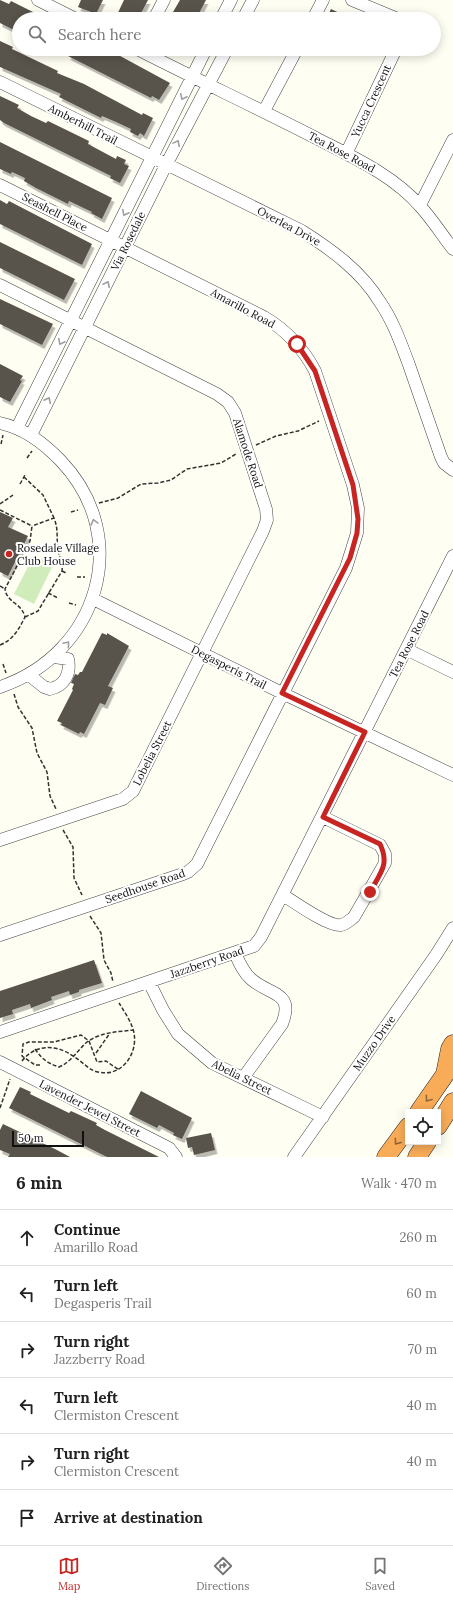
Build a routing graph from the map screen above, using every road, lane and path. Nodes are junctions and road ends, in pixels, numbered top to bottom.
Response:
1 (38, 0) edge
2 (164, 0) edge
3 (231, 0) edge
4 (253, 0) edge
5 (323, 0) edge
6 (352, 0) edge
7 (62, 5) edge
8 (158, 12) edge
9 (225, 12) edge
10 (247, 12) edge
11 (317, 12) edge
12 (381, 12) edge
13 (152, 56) edge
14 (203, 56) edge
15 (223, 56) edge
16 (293, 56) edge
17 (393, 56) edge
18 (193, 77) junction
19 (0, 82) edge
20 (208, 86) junction
21 (264, 111) junction
22 (453, 140) edge
23 (346, 154) junction
24 (153, 159) junction
25 (166, 165) junction
26 (0, 185) edge
27 (420, 205) junction
28 (110, 240) junction
29 (125, 248) junction
30 (453, 249) edge
31 (0, 285) edge
32 (72, 321) junction
33 (84, 327) junction
34 (325, 419) dead end
35 (1, 427) edge
36 (17, 428) junction
37 (31, 435) junction
38 (2, 444) dead end
39 (246, 449) junction
40 (34, 450) dead end
41 (27, 458) dead end
42 (453, 470) edge
43 (20, 484) dead end
44 (13, 495) dead end
45 (0, 504) edge
46 (96, 504) dead end
47 (84, 508) dead end
48 (0, 510) edge
49 (71, 512) dead end
50 (54, 518) junction
51 (32, 526) junction
52 (453, 556) edge
53 (450, 570) edge
54 (62, 571) junction
55 (66, 573) dead end
56 (77, 577) dead end
57 (89, 578) dead end
58 (0, 586) edge
59 (5, 589) junction
60 (48, 594) junction
61 (58, 598) dead end
62 (93, 598) junction
63 (69, 602) dead end
64 (80, 607) dead end
65 (25, 617) junction
66 (0, 645) edge
67 (406, 649) junction
68 (202, 653) junction
69 (54, 657) junction
70 (3, 664) dead end
71 (453, 672) edge
72 (29, 675) junction
73 (8, 677) dead end
74 (0, 687) edge
75 (282, 693) junction
76 (14, 694) dead end
77 (365, 732) junction
78 (453, 775) edge
79 (323, 817) junction
80 (60, 821) junction
81 (0, 840) edge
82 (283, 895) junction
83 (86, 906) junction
84 (453, 928) edge
85 (0, 935) edge
86 (235, 953) junction
87 (149, 982) junction
88 (114, 988) dead end
89 (118, 1001) dead end
90 (134, 1030) junction
91 (0, 1032) edge
92 (110, 1033) junction
93 (89, 1041) junction
94 (453, 1044) edge
95 (35, 1050) junction
96 (96, 1053) dead end
97 (74, 1056) junction
98 (24, 1058) junction
99 (0, 1062) edge
100 (40, 1065) dead end
101 (119, 1070) junction
102 (449, 1070) edge
103 (13, 1073) junction
104 (243, 1078) junction
105 (453, 1102) edge
106 (0, 1108) edge
107 (421, 1109) edge
108 (323, 1117) junction
109 (453, 1117) edge
110 (441, 1121) edge
111 (441, 1127) edge
112 (405, 1131) edge
113 (425, 1145) edge
114 (176, 1157) edge
115 (294, 1157) edge
116 (386, 1157) edge
117 (417, 1157) edge

1 - 7 street
2 - 8 street
3 - 9 street
4 - 10 street
5 - 11 street
6 - 12 street
13 - 18 street, Tea Rose Road
14 - 18 street, Via Rosedale
15 - 20 street, Via Rosedale
16 - 21 street
17 - 23 street, Yucca Crescent
18 - 20 street, Tea Rose Road
18 -> 24 street, Via Rosedale
19 - 24 street, Amberhill Trail
20 - 21 street, Tea Rose Road
25 -> 20 street, Via Rosedale
21 - 23 street, Tea Rose Road
22 - 27 street
23 - 27 street, Tea Rose Road
24 - 25 street, Amberhill Trail
24 -> 28 street, Via Rosedale
25 - 29 street, Via Rosedale
25 - 42 street, Overlea Drive
26 - 28 street, Seashell Place
27 - 30 street, Tea Rose Road
28 - 29 street, Seashell Place
28 - 32 street, Via Rosedale
33 -> 29 street, Via Rosedale
29 - 75 street, Amarillo Road
31 - 32 street, Alamode Road
32 - 33 street, Alamode Road
32 -> 36 street, Via Rosedale
37 -> 33 street, Via Rosedale
33 - 39 street, Alamode Road
34 - 39 path
35 - 36 street
35 - 38 path
36 - 37 street
62 -> 37 street
39 - 46 path
39 - 68 street, Alamode Road
40 - 41 path
43 - 50 path
44 - 45 path
47 - 49 path
48 - 51 path
50 - 51 path
50 - 54 path
51 - 59 path
52 - 53 street, Tea Rose Road
53 - 67 street, Tea Rose Road
54 - 55 path
54 - 60 path
56 - 57 path
58 - 59 path
59 - 65 path
60 - 61 path
60 - 65 path
62 - 68 street, Degasperis Trail
69 -> 62 street
63 - 64 path
65 - 66 path
67 - 71 street
67 - 77 street, Tea Rose Road
68 - 75 street, Degasperis Trail
68 - 80 street, Lobelia Street
69 - 72 street
69 - 72 street
70 - 73 path
72 - 74 street
75 - 77 street, Degasperis Trail
75 - 83 street, Seedhouse Road
76 - 80 path
77 - 78 street, Degasperis Trail
77 - 79 street, Jazzberry Road
79 - 82 street, Jazzberry Road
79 - 82 street
80 - 81 street, Lobelia Street
80 - 83 path
82 - 86 street, Jazzberry Road
83 - 85 street, Seedhouse Road
83 - 88 path
84 - 108 street, Muzzo Drive
86 - 87 street, Jazzberry Road
86 - 104 street
87 - 91 street, Jazzberry Road
87 - 104 street, Abelia Street
89 - 90 path
90 - 92 path
90 - 101 path
92 - 93 path
92 - 96 path
93 - 97 path
93 - 98 path
93 - 101 path
94 - 102 highway
95 - 97 path
95 - 97 path
95 - 98 path
97 - 101 path
98 - 100 path
98 - 103 path
99 - 103 street, Lavender Jewel Street
102 -> 107 highway
103 - 106 path
103 - 114 street, Lavender Jewel Street
104 - 108 street, Abelia Street
105 - 110 highway
108 - 115 street, Muzzo Drive
109 - 111 highway
112 -> 116 highway
113 - 117 highway

